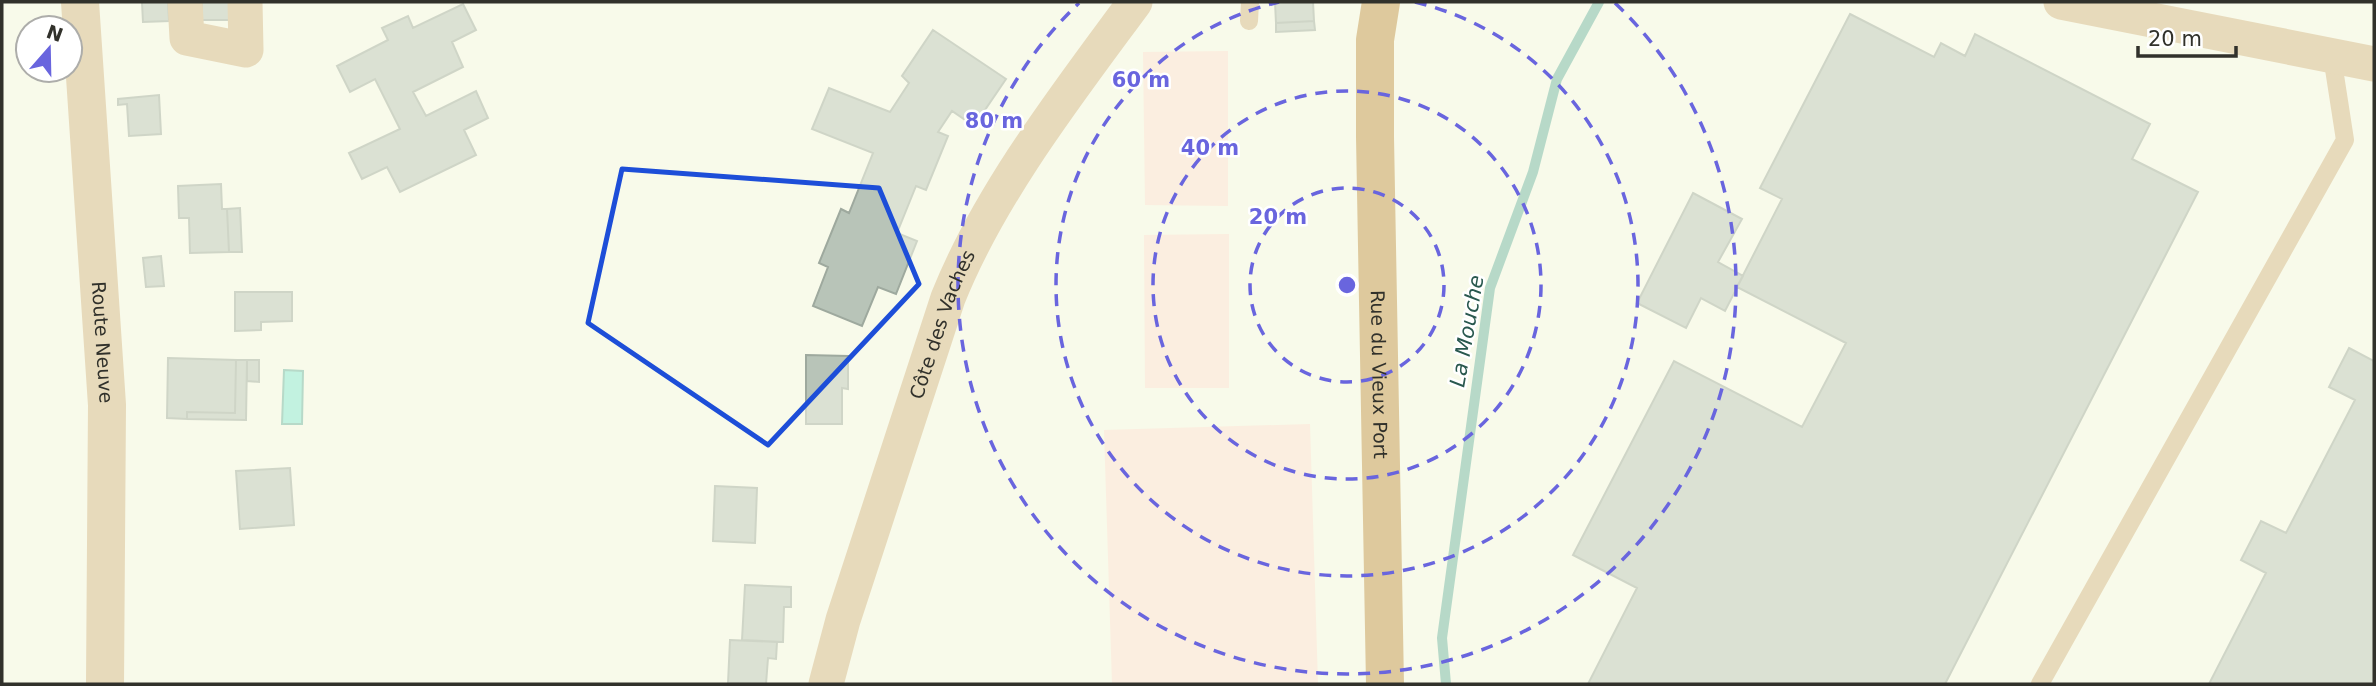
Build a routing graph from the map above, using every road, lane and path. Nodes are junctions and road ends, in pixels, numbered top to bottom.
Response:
1 (80, 2) edge
2 (185, 2) edge
3 (245, 2) edge
4 (1135, 2) edge
5 (1250, 2) edge
6 (1381, 2) edge
7 (1403, 2) edge
8 (2062, 2) edge
9 (1249, 21) dead end
10 (2332, 56) junction
11 (1377, 64) junction
12 (2374, 64) edge
13 (105, 684) edge
14 (826, 684) edge
15 (1384, 684) edge
16 (2040, 684) edge

1 - 13 street, Route Neuve
2 - 3 street
4 - 14 street, Côte des Vaches
5 - 9 lane
6 - 11 main road, Rue du Vieux Port
7 - 11 main road
8 - 10 street
10 - 12 street
10 - 16 lane
11 - 15 main road, Rue du Vieux Port

